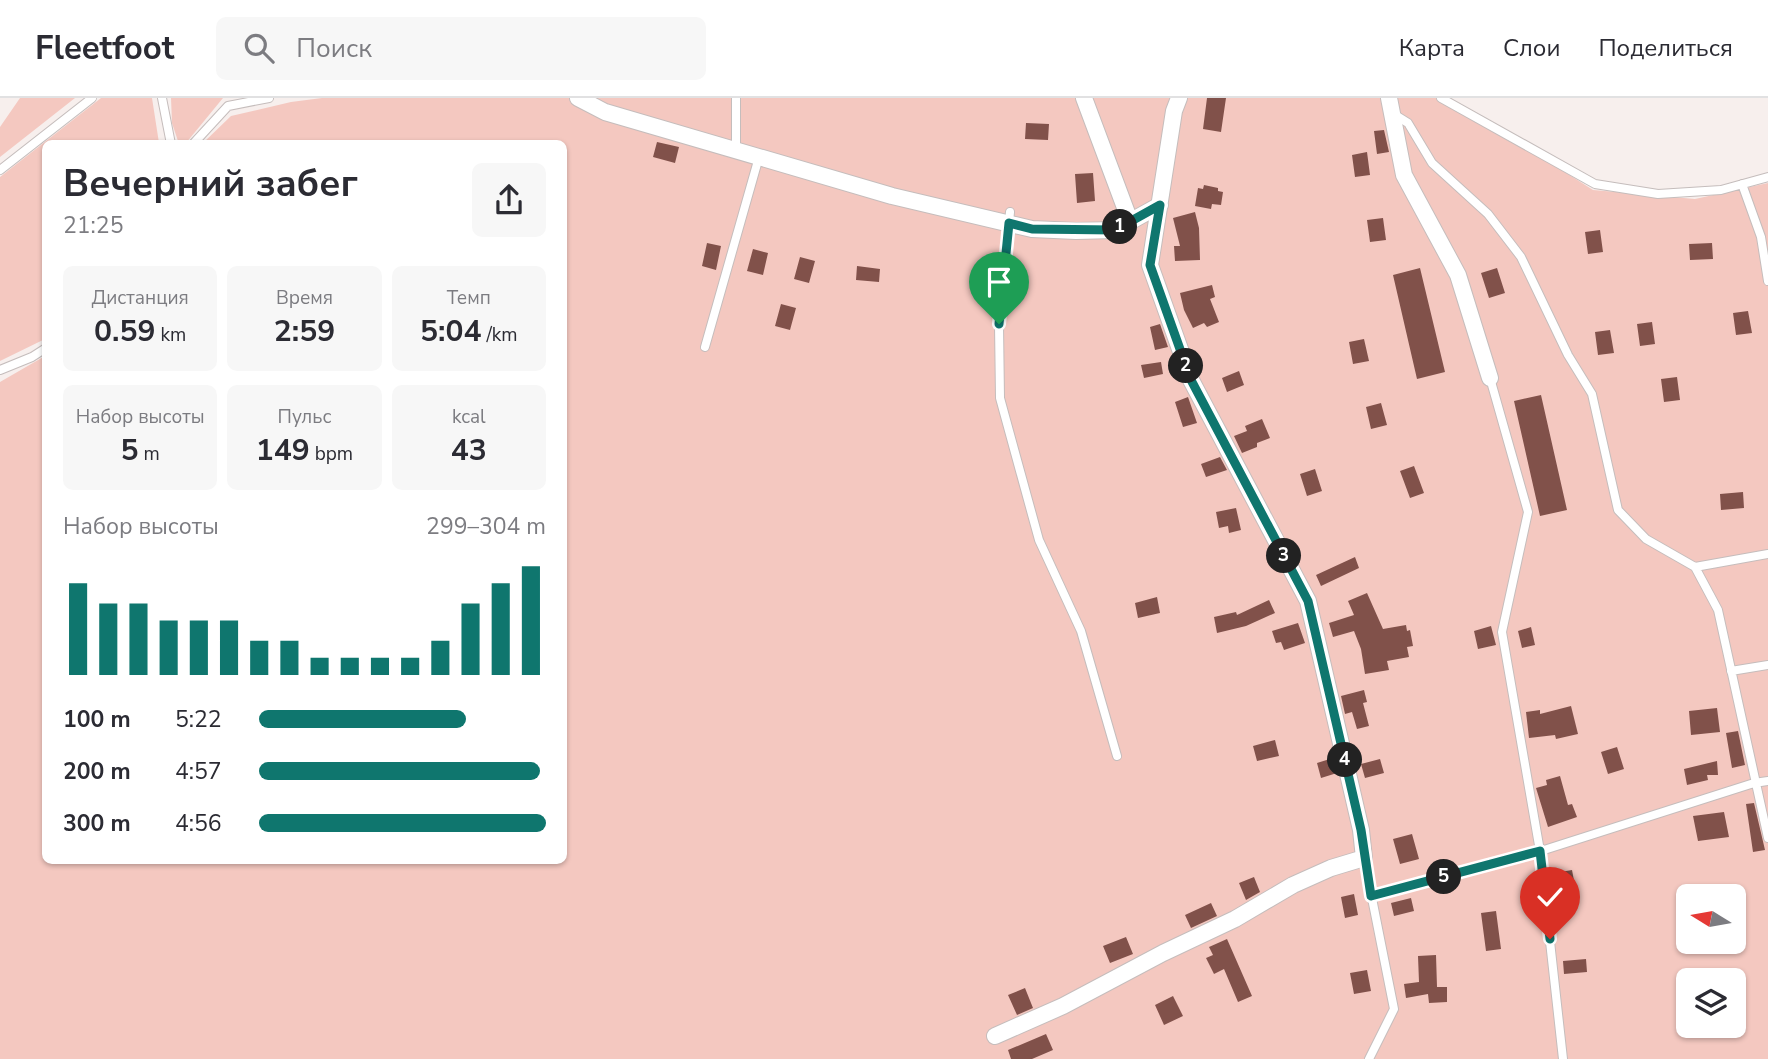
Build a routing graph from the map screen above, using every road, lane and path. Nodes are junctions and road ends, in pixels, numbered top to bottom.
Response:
1 (92, 98) edge
2 (162, 98) edge
3 (269, 98) edge
4 (578, 98) edge
5 (736, 98) edge
6 (1084, 98) edge
7 (1179, 98) edge
8 (1441, 98) edge
9 (1391, 106) edge
10 (170, 140) edge
11 (196, 140) edge
12 (736, 150) junction
13 (759, 157) junction
14 (0, 170) edge
15 (1768, 177) edge
16 (1742, 184) junction
17 (1160, 205) junction
18 (1009, 218) junction
19 (1130, 221) junction
20 (1768, 281) edge
21 (705, 347) dead end
22 (42, 351) edge
23 (0, 370) edge
24 (1490, 378) joint
25 (1768, 554) edge
26 (1695, 567) junction
27 (1768, 665) edge
28 (1731, 671) junction
29 (1117, 756) dead end
30 (1768, 781) edge
31 (1754, 783) junction
32 (1768, 838) edge
33 (1540, 851) junction
34 (1364, 858) junction
35 (1371, 896) junction
36 (995, 1036) dead end
37 (1368, 1059) edge
38 (1563, 1059) edge

1 - 14 lane
2 - 10 lane
3 - 11 lane
4 - 12 street
5 - 12 lane
6 - 19 street
7 - 17 street
8 - 16 lane
9 - 24 street
9 - 26 lane
12 - 13 street
13 - 18 street
13 - 21 lane
15 - 16 lane
16 - 20 lane
17 - 19 street
17 - 34 street
18 - 19 street
18 - 29 lane
22 - 23 lane
24 - 33 lane
25 - 26 lane
26 - 28 lane
27 - 28 lane
28 - 31 lane
30 - 31 lane
31 - 32 lane
31 - 33 lane
33 - 35 lane
33 - 38 lane
34 - 35 lane
34 - 36 street
35 - 37 lane

